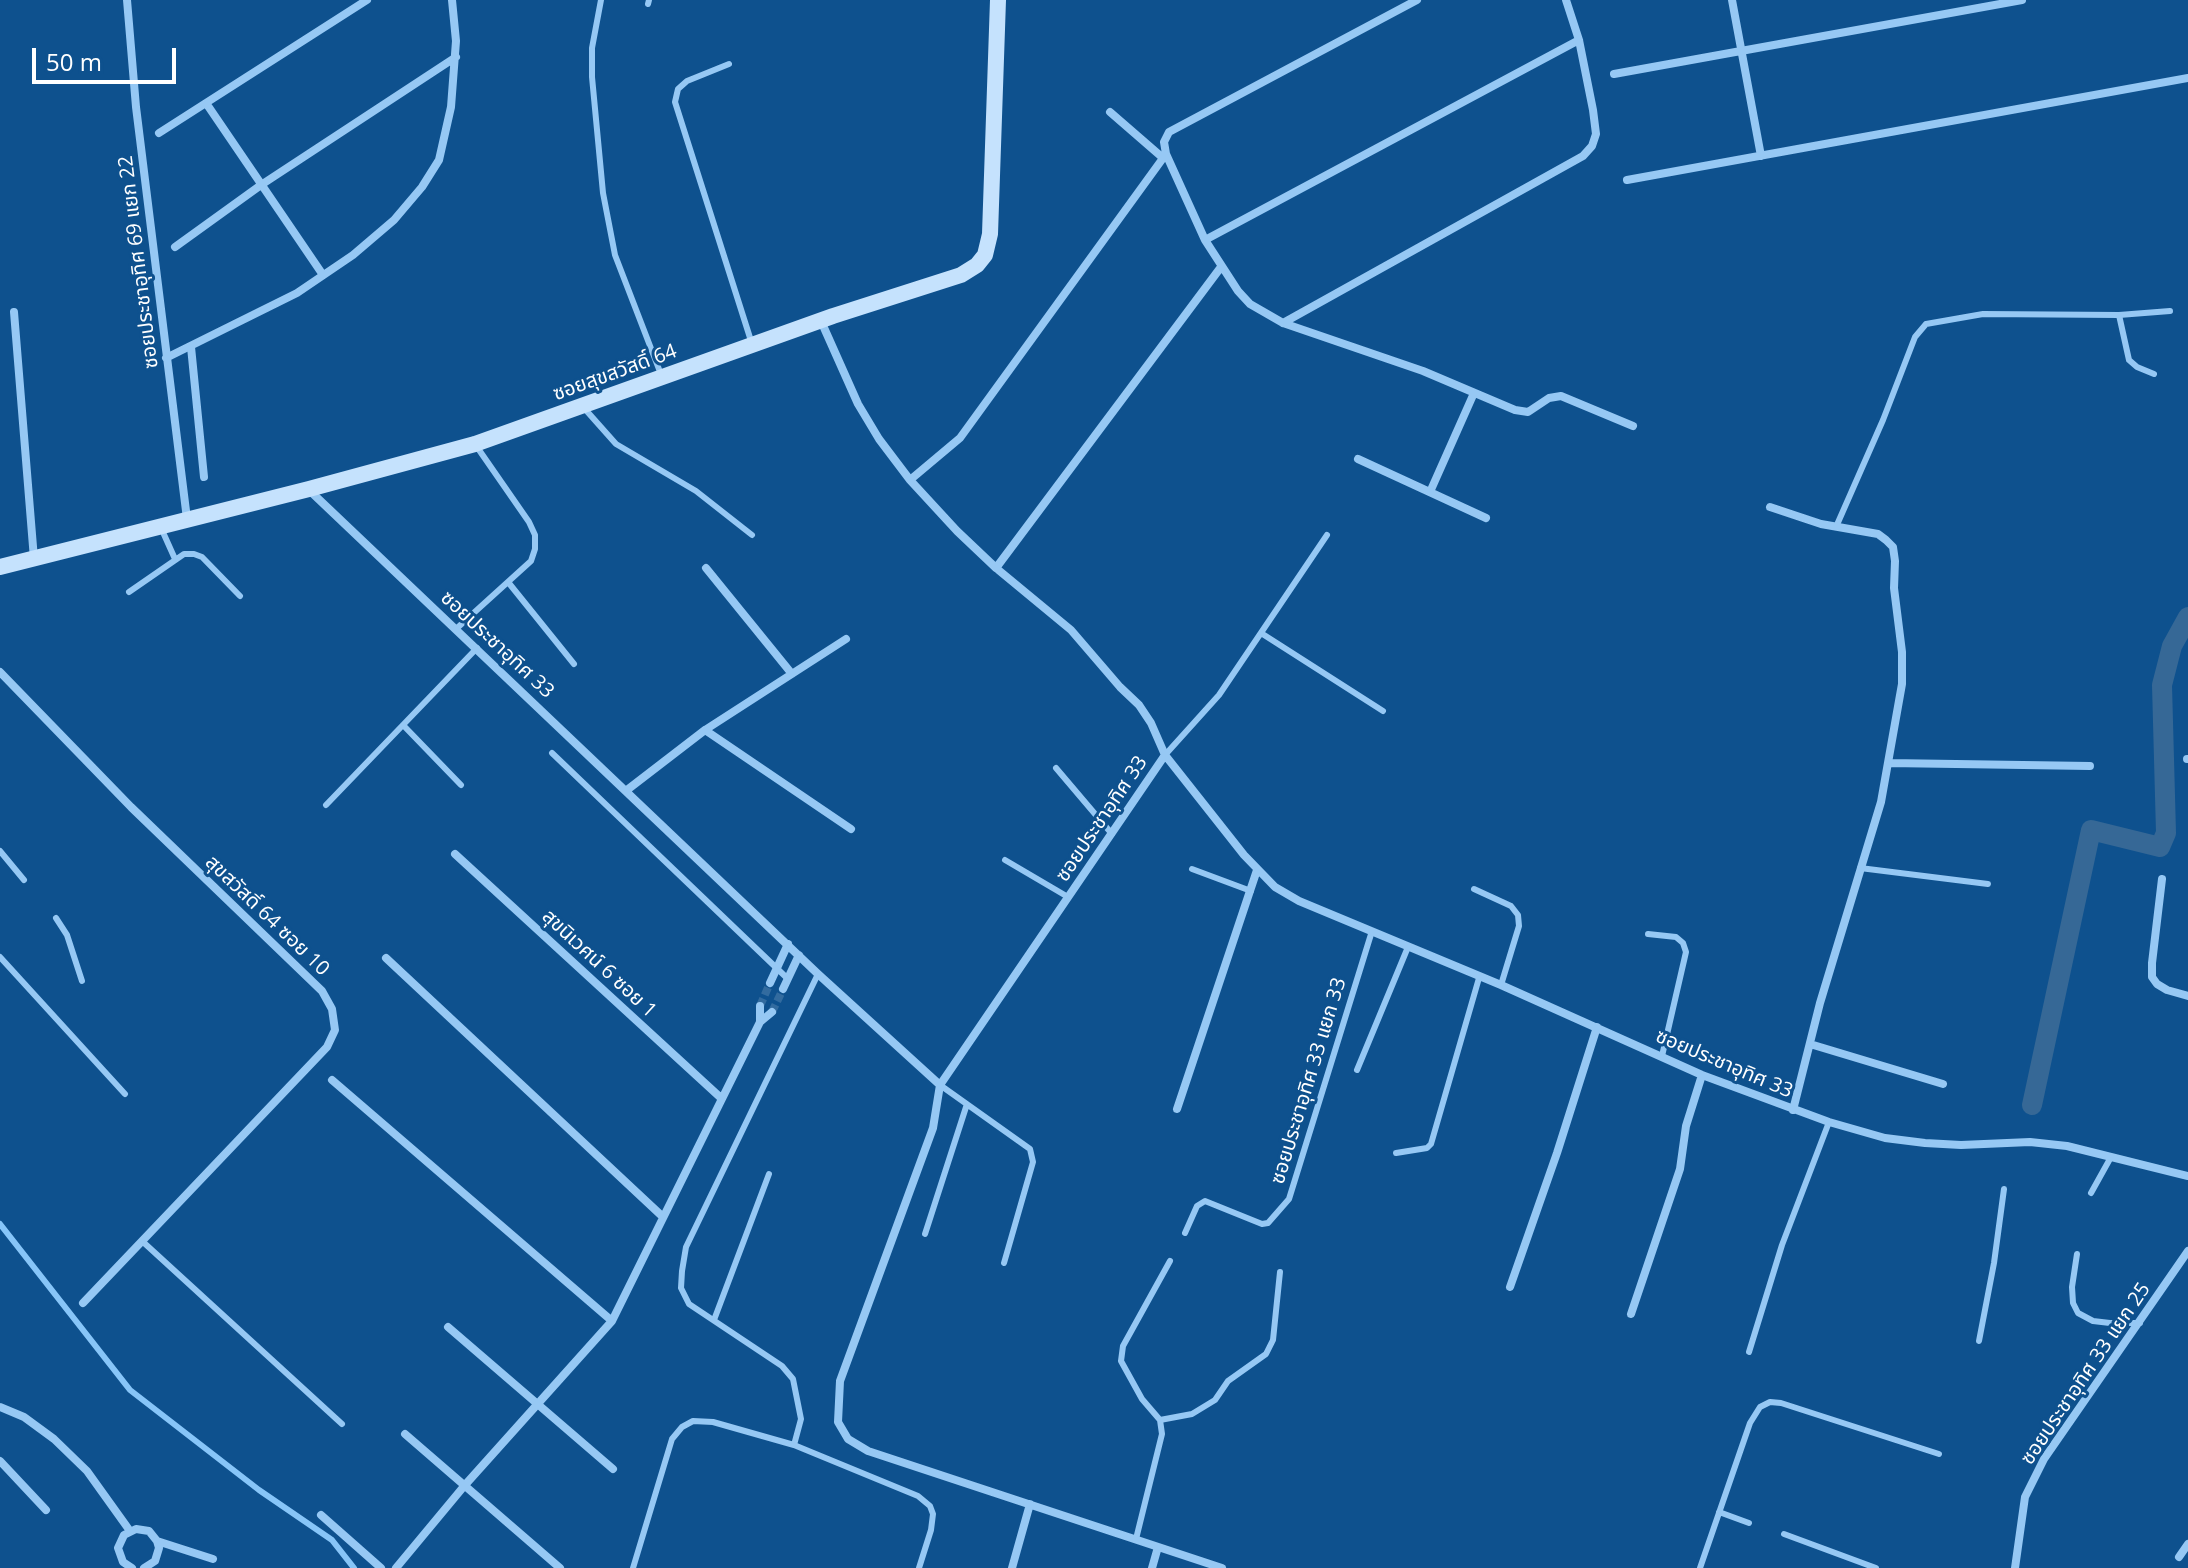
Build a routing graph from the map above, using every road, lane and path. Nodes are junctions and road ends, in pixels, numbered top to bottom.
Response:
1 (127, 0) edge
2 (367, 0) edge
3 (452, 0) edge
4 (601, 0) edge
5 (998, 0) edge
6 (1417, 0) edge
7 (1566, 0) edge
8 (1732, 0) edge
9 (2022, 0) edge
10 (1579, 40) junction
11 (1742, 51) junction
12 (456, 57) junction
13 (729, 64) dead end
14 (1614, 74) dead end
15 (2188, 78) edge
16 (206, 103) junction
17 (1110, 112) dead end
18 (159, 133) dead end
19 (1164, 156) junction
20 (1761, 156) junction
21 (1627, 180) dead end
22 (261, 185) junction
23 (1205, 240) junction
24 (175, 247) dead end
25 (1221, 267) junction
26 (323, 275) junction
27 (2170, 311) dead end
28 (14, 312) dead end
29 (2119, 315) junction
30 (821, 321) junction
31 (1283, 323) junction
32 (752, 345) junction
33 (191, 347) junction
34 (166, 358) junction
35 (2154, 374) dead end
36 (662, 378) junction
37 (1474, 393) junction
38 (582, 406) junction
39 (1633, 426) dead end
40 (475, 444) junction
41 (1358, 459) dead end
42 (204, 477) dead end
43 (910, 480) junction
44 (309, 489) junction
45 (1430, 492) junction
46 (1770, 507) dead end
47 (1486, 518) dead end
48 (187, 519) junction
49 (160, 526) junction
50 (1836, 527) junction
51 (752, 535) dead end
52 (1327, 535) dead end
53 (34, 559) junction
54 (175, 559) junction
55 (0, 567) edge
56 (706, 568) dead end
57 (996, 568) junction
58 (508, 582) junction
59 (129, 592) dead end
60 (240, 596) dead end
61 (456, 629) junction
62 (1261, 633) junction
63 (846, 639) dead end
64 (477, 648) junction
65 (574, 664) dead end
66 (0, 672) edge
67 (792, 674) junction
68 (1383, 711) dead end
69 (403, 725) junction
70 (705, 730) junction
71 (552, 753) dead end
72 (1165, 755) junction
73 (1889, 763) junction
74 (2090, 766) dead end
75 (1056, 768) dead end
76 (461, 785) dead end
77 (627, 790) junction
78 (326, 805) dead end
79 (851, 829) dead end
80 (1112, 834) junction
81 (0, 851) edge
82 (455, 854) dead end
83 (1005, 860) dead end
84 (1860, 868) junction
85 (1192, 869) dead end
86 (1257, 870) junction
87 (2162, 879) dead end
88 (24, 880) dead end
89 (1988, 884) dead end
90 (1474, 889) dead end
91 (1251, 891) junction
92 (1068, 897) junction
93 (56, 918) dead end
94 (1372, 931) junction
95 (1648, 934) dead end
96 (788, 944) junction
97 (1408, 947) junction
98 (799, 955) junction
99 (0, 957) edge
100 (386, 958) dead end
101 (777, 969) junction
102 (818, 974) junction
103 (1479, 978) junction
104 (788, 979) junction
105 (82, 981) dead end
106 (770, 983) tunnel mouth
107 (1501, 985) junction
108 (783, 989) tunnel mouth
109 (2188, 996) edge
110 (760, 1006) tunnel mouth
111 (772, 1012) tunnel mouth
112 (760, 1022) junction
113 (1597, 1027) junction
114 (1810, 1044) junction
115 (1662, 1056) junction
116 (1357, 1070) dead end
117 (1702, 1075) junction
118 (332, 1080) dead end
119 (1943, 1084) dead end
120 (940, 1085) junction
121 (125, 1094) dead end
122 (721, 1098) junction
123 (967, 1104) junction
124 (1177, 1109) dead end
125 (1793, 1110) junction
126 (1829, 1122) junction
127 (2004, 1143) junction
128 (1396, 1153) dead end
129 (2004, 1153) dead end
130 (2111, 1157) junction
131 (769, 1174) dead end
132 (2188, 1176) edge
133 (2004, 1189) dead end
134 (2091, 1193) dead end
135 (663, 1217) junction
136 (1185, 1233) dead end
137 (925, 1234) dead end
138 (142, 1241) junction
139 (2188, 1251) edge
140 (2077, 1254) dead end
141 (1170, 1261) dead end
142 (1004, 1263) dead end
143 (1280, 1272) dead end
144 (1510, 1287) dead end
145 (83, 1303) dead end
146 (1631, 1314) dead end
147 (714, 1320) junction
148 (612, 1321) junction
149 (2140, 1323) junction
150 (448, 1327) dead end
151 (1979, 1341) dead end
152 (1749, 1352) dead end
153 (537, 1405) junction
154 (0, 1407) edge
155 (1160, 1420) junction
156 (342, 1424) dead end
157 (405, 1434) dead end
158 (794, 1445) junction
159 (1939, 1454) dead end
160 (0, 1461) edge
161 (613, 1469) dead end
162 (465, 1485) junction
163 (1030, 1504) junction
164 (46, 1510) dead end
165 (1719, 1512) junction
166 (321, 1515) dead end
167 (1749, 1523) dead end
168 (130, 1531) junction
169 (1784, 1534) dead end
170 (1136, 1539) junction
171 (157, 1541) junction
172 (2188, 1544) edge
173 (1158, 1547) junction
174 (2179, 1557) dead end
175 (213, 1559) dead end
176 (1860, 1565) edge
177 (130, 1568) edge
178 (144, 1568) edge
179 (381, 1568) edge
180 (396, 1568) edge
181 (560, 1568) edge
182 (633, 1568) edge
183 (919, 1568) edge
184 (1012, 1568) edge
185 (1152, 1568) edge
186 (1222, 1568) edge
187 (1700, 1568) edge
188 (1876, 1568) edge
189 (2015, 1568) edge

1 - 34 street, ซอยประชาอุทิศ 69 แยก 22
2 - 16 street
3 - 12 street
4 - 36 lane
5 - 30 street, ซอยสุขสวัสดิ์ 64
6 - 19 street
7 - 10 street
8 - 11 street
9 - 11 street
10 - 23 street
10 - 31 street
11 - 14 street
11 - 20 street
12 - 22 street
12 - 26 street
13 - 32 lane
15 - 20 street
16 - 18 street
16 - 22 street
17 - 19 street
19 - 23 street
19 - 43 street
20 - 21 street
22 - 24 street
22 - 26 street
23 - 25 street
25 - 31 street
25 - 57 street
26 - 33 street
27 - 29 lane
28 - 53 street
29 - 35 lane
29 - 50 lane
30 - 32 street, ซอยสุขสวัสดิ์ 64
30 - 43 street
31 - 37 street
32 - 36 street, ซอยสุขสวัสดิ์ 64
33 - 34 street
33 - 42 street
34 - 48 street, ซอยประชาอุทิศ 69 แยก 22
36 - 38 street, ซอยสุขสวัสดิ์ 64
37 - 39 street
37 - 45 street
38 - 40 street, ซอยสุขสวัสดิ์ 64
38 - 51 lane
40 - 44 street, ซอยสุขสวัสดิ์ 64
40 - 58 lane
41 - 45 street
43 - 57 street
44 - 48 street, ซอยสุขสวัสดิ์ 64
44 - 61 street, ซอยประชาอุทิศ 33
45 - 47 street
46 - 50 street
48 - 49 street, ซอยสุขสวัสดิ์ 64
49 - 53 street, ซอยสุขสวัสดิ์ 64
49 - 54 lane
50 - 73 street
52 - 62 lane
53 - 55 street, ซอยสุขสวัสดิ์ 64
54 - 59 lane
54 - 60 lane
56 - 67 street
57 - 72 street
58 - 61 lane
58 - 65 lane
61 - 64 street, ซอยประชาอุทิศ 33
62 - 68 lane
62 - 72 lane
63 - 67 street
64 - 69 lane
64 - 77 street, ซอยประชาอุทิศ 33
66 - 138 street, สุขสวัสดิ์ 64 ซอย 10
67 - 70 street
69 - 76 lane
69 - 78 lane
70 - 77 street
70 - 79 street
71 - 101 lane
72 - 80 street, ซอยประชาอุทิศ 33
72 - 86 street, ซอยประชาอุทิศ 33
73 - 74 street
73 - 84 street
75 - 80 lane
77 - 96 street, ซอยประชาอุทิศ 33
80 - 92 street, ซอยประชาอุทิศ 33
81 - 88 lane
82 - 122 street, สุขนิเวศน์ 6 ซอย 1
83 - 92 lane
84 - 89 lane
84 - 114 street
85 - 91 lane
86 - 91 street
86 - 94 street, ซอยประชาอุทิศ 33
87 - 109 street
90 - 107 lane
91 - 124 street
92 - 120 street, ซอยประชาอุทิศ 33
93 - 105 lane
94 - 97 street, ซอยประชาอุทิศ 33
94 - 136 lane, ซอยประชาอุทิศ 33 แยก 33
95 - 115 lane
96 - 98 street, ซอยประชาอุทิศ 33
96 - 101 street
97 - 103 street, ซอยประชาอุทิศ 33
97 - 116 lane
98 - 102 street, ซอยประชาอุทิศ 33
98 - 104 street
99 - 121 lane
100 - 135 street
101 - 104 lane
101 - 106 street
102 - 120 street, ซอยประชาอุทิศ 33
102 - 147 lane
103 - 107 street, ซอยประชาอุทิศ 33
103 - 128 lane
104 - 108 street
107 - 113 street, ซอยประชาอุทิศ 33
110 - 112 street
111 - 112 street
112 - 122 street
113 - 115 street, ซอยประชาอุทิศ 33
113 - 144 street
114 - 119 street
114 - 125 street
115 - 117 street, ซอยประชาอุทิศ 33
117 - 125 street, ซอยประชาอุทิศ 33
117 - 146 street
118 - 148 street
120 - 123 lane
120 - 163 street
122 - 135 street
123 - 137 lane
123 - 142 lane
125 - 126 street, ซอยประชาอุทิศ 33
126 - 127 street, ซอยประชาอุทิศ 33
126 - 152 lane
127 - 129 lane
127 - 130 street, ซอยประชาอุทิศ 33
130 - 132 street, ซอยประชาอุทิศ 33
130 - 134 lane
131 - 147 lane
133 - 151 lane
135 - 148 street
138 - 145 street, สุขสวัสดิ์ 64 ซอย 10
138 - 156 lane
139 - 149 street, ซอยประชาอุทิศ 33 แยก 25
140 - 149 lane
141 - 155 lane
143 - 155 lane
147 - 158 lane
148 - 153 street
149 - 189 street, ซอยประชาอุทิศ 33 แยก 25
150 - 153 street
153 - 161 street
153 - 162 street
154 - 168 street
155 - 170 lane
157 - 162 street
158 - 182 lane
158 - 183 lane
159 - 165 lane
160 - 164 street
162 - 180 street
162 - 181 street
163 - 170 street
163 - 184 street
165 - 167 lane
165 - 187 lane
166 - 179 street
168 - 171 street
168 - 177 street
169 - 176 lane
170 - 173 street
171 - 175 street
171 - 178 street
172 - 174 street
173 - 185 street
173 - 186 street
176 - 188 lane

